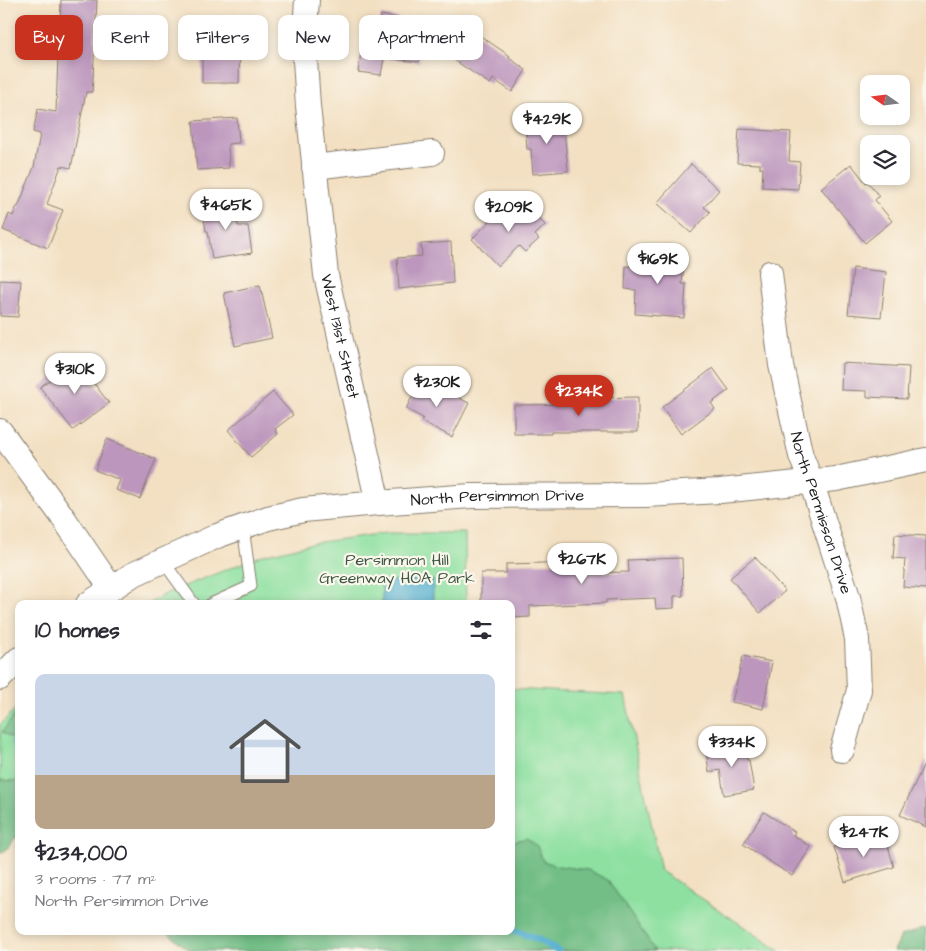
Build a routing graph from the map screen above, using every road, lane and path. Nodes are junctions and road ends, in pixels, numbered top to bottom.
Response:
1 (307, 0) edge
2 (432, 153) dead end
3 (314, 167) junction
4 (770, 273) dead end
5 (0, 431) edge
6 (926, 460) edge
7 (811, 481) junction
8 (378, 502) junction
9 (243, 527) junction
10 (163, 560) junction
11 (111, 588) junction
12 (94, 600) edge
13 (191, 600) edge
14 (220, 600) edge
15 (15, 663) edge
16 (0, 678) edge
17 (842, 750) dead end

1 - 3 street, West 131st Street
2 - 3 street
3 - 8 street, West 131st Street
4 - 7 street, North Permisson Drive
5 - 11 street
6 - 7 street, North Persimmon Drive
7 - 8 street, North Persimmon Drive
7 - 17 street, North Permisson Drive
8 - 9 street, North Persimmon Drive
9 - 10 street, North Persimmon Drive
9 - 14 lane
10 - 11 street, North Persimmon Drive
10 - 13 lane
11 - 12 street, North Persimmon Drive
15 - 16 street

